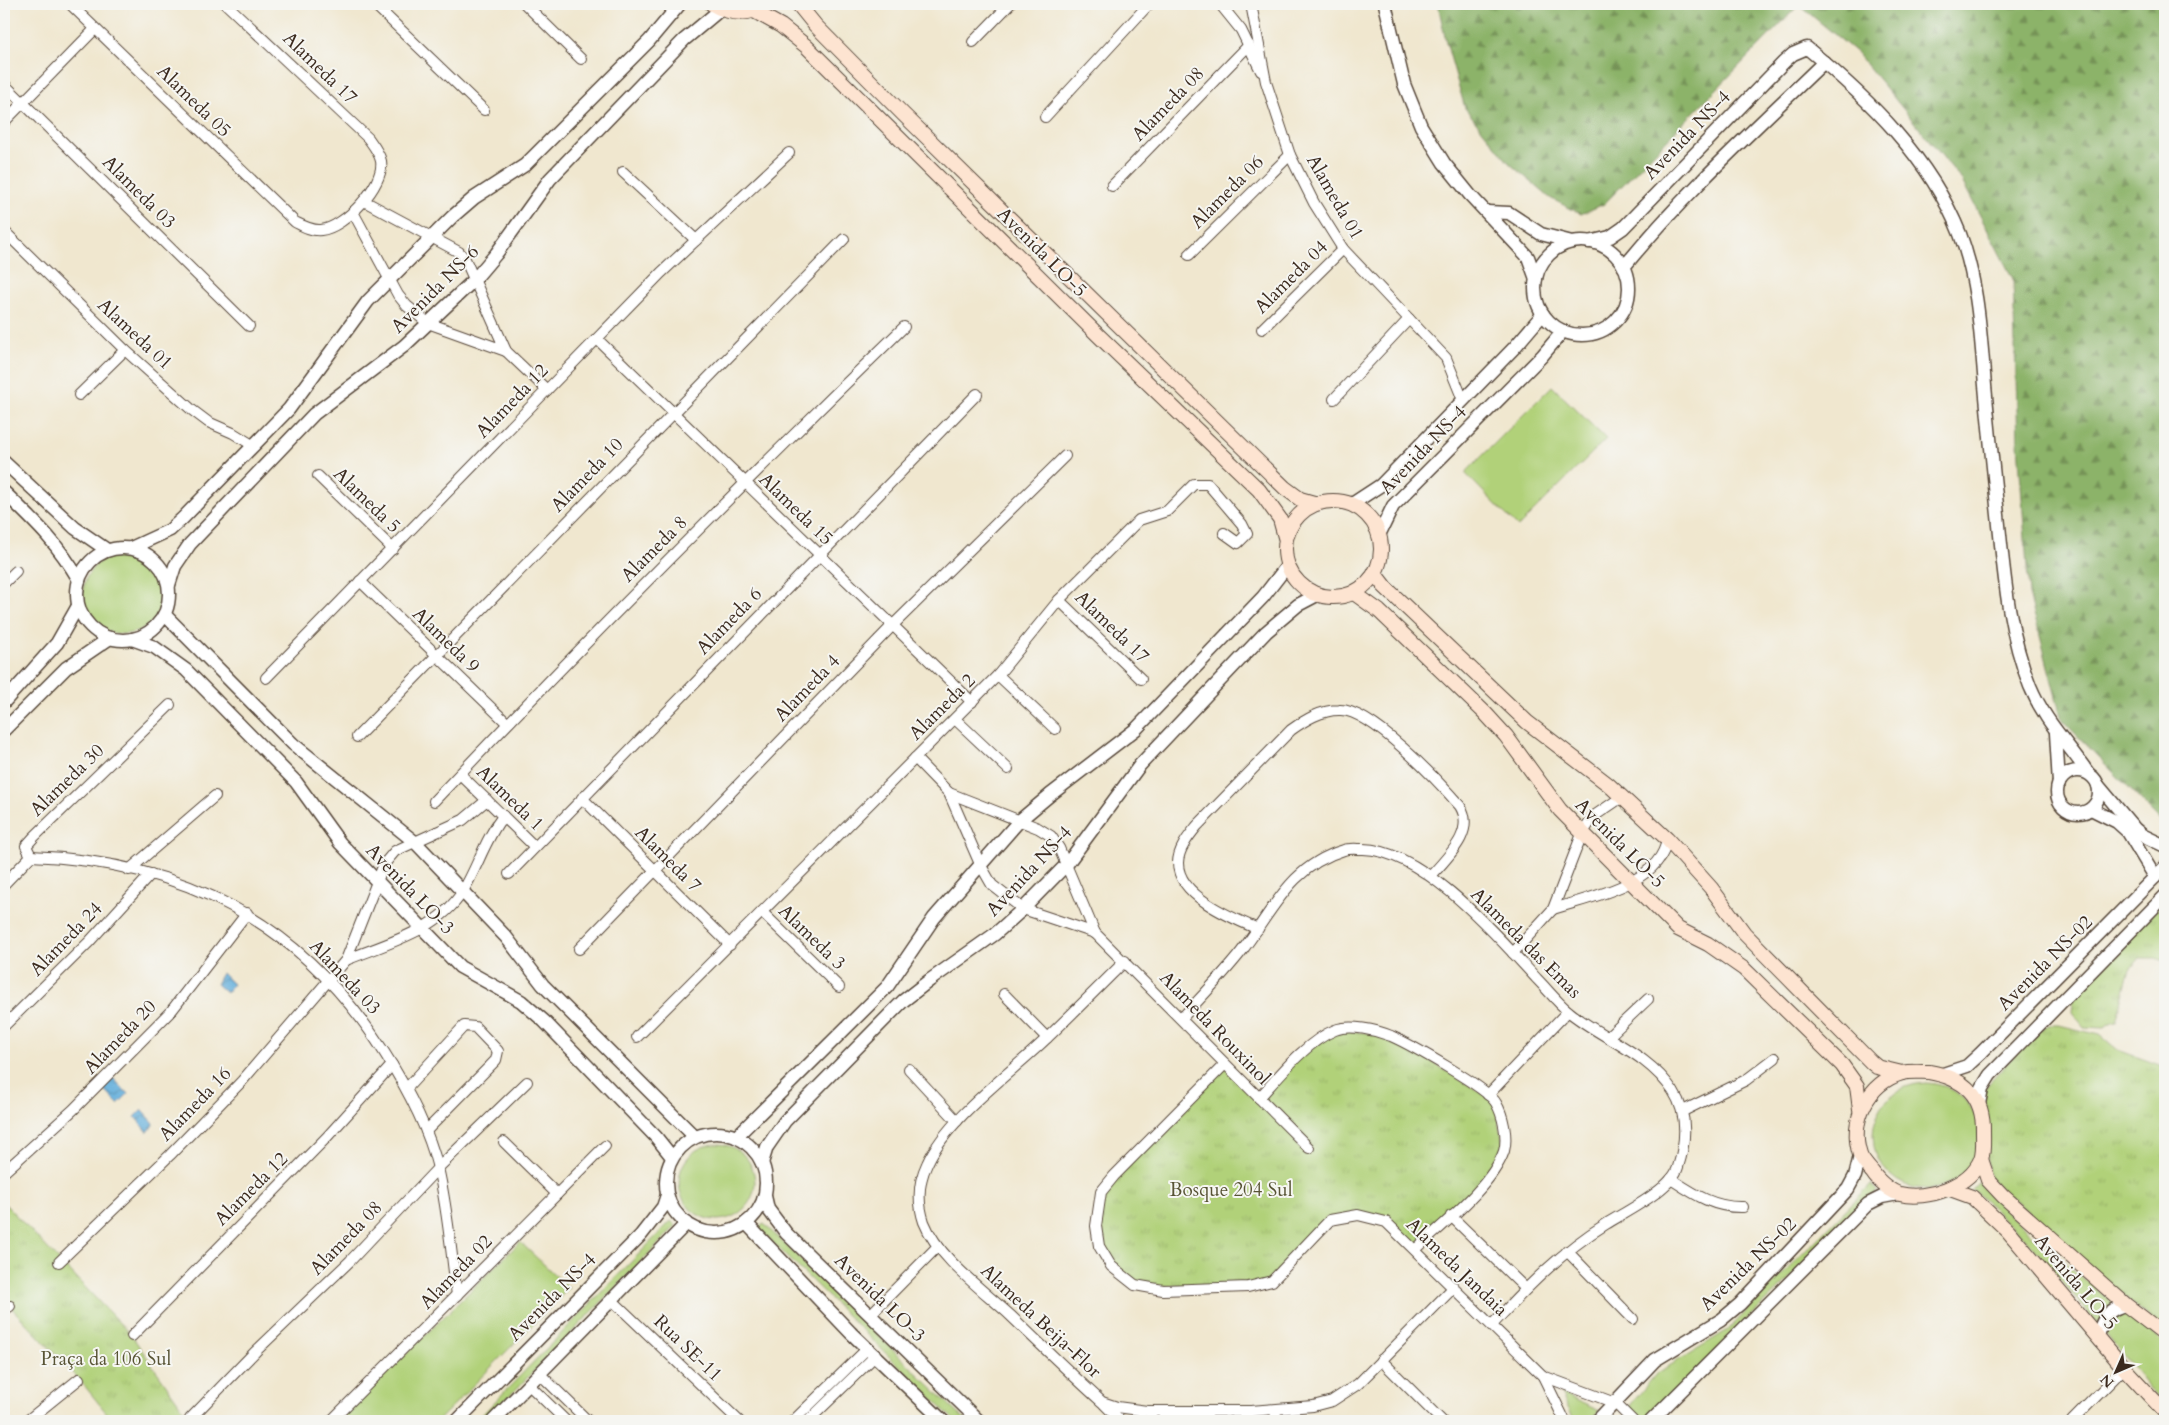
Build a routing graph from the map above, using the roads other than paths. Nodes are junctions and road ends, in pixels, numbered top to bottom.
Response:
1 (70, 4) edge
2 (226, 4) edge
3 (374, 4) edge
4 (525, 4) edge
5 (680, 4) edge
6 (767, 4) edge
7 (798, 4) edge
8 (1010, 4) edge
9 (1148, 4) edge
10 (1220, 4) edge
11 (1251, 4) edge
12 (1385, 4) edge
13 (716, 7) edge
14 (754, 11) junction
15 (95, 29) junction
16 (973, 42) dead end
17 (1249, 45) junction
18 (581, 60) dead end
19 (1824, 62) junction
20 (1266, 82) junction
21 (4, 84) edge
22 (23, 103) junction
23 (484, 110) dead end
24 (1045, 117) dead end
25 (4, 122) edge
26 (789, 153) dead end
27 (1290, 155) junction
28 (622, 172) dead end
29 (1112, 186) dead end
30 (364, 201) junction
31 (353, 212) junction
32 (1487, 212) junction
33 (5, 235) edge
34 (431, 238) junction
35 (844, 239) dead end
36 (696, 240) junction
37 (1573, 242) junction
38 (1590, 242) junction
39 (1343, 249) junction
40 (1189, 255) dead end
41 (1624, 267) junction
42 (1536, 279) junction
43 (474, 280) junction
44 (390, 281) junction
45 (1543, 314) junction
46 (1409, 319) junction
47 (428, 323) junction
48 (249, 326) dead end
49 (904, 327) dead end
50 (1262, 329) dead end
51 (1563, 331) junction
52 (597, 339) junction
53 (125, 350) junction
54 (506, 351) junction
55 (547, 390) junction
56 (977, 394) dead end
57 (79, 395) dead end
58 (1334, 399) dead end
59 (1463, 400) junction
60 (672, 413) junction
61 (254, 446) junction
62 (1065, 456) dead end
63 (4, 462) edge
64 (318, 476) dead end
65 (744, 483) junction
66 (4, 492) edge
67 (1314, 504) junction
68 (1352, 504) junction
69 (1224, 533) dead end
70 (1379, 535) junction
71 (1285, 537) junction
72 (131, 548) junction
73 (393, 549) junction
74 (107, 550) junction
75 (818, 554) junction
76 (1287, 566) junction
77 (16, 571) dead end
78 (1375, 574) junction
79 (78, 580) junction
80 (360, 581) junction
81 (4, 583) edge
82 (169, 585) junction
83 (1354, 592) junction
84 (1317, 595) junction
85 (1060, 600) junction
86 (78, 606) junction
87 (165, 615) junction
88 (892, 626) junction
89 (110, 638) junction
90 (132, 640) junction
91 (436, 656) junction
92 (998, 675) junction
93 (266, 678) dead end
94 (1141, 679) dead end
95 (4, 702) edge
96 (972, 702) junction
97 (170, 705) dead end
98 (955, 719) junction
99 (507, 723) junction
100 (1055, 729) dead end
101 (4, 730) edge
102 (2056, 733) junction
103 (357, 737) dead end
104 (915, 758) junction
105 (1008, 769) dead end
106 (2088, 773) junction
107 (460, 774) junction
108 (2059, 784) junction
109 (2098, 784) junction
110 (949, 793) junction
111 (215, 796) dead end
112 (1622, 797) junction
113 (582, 798) junction
114 (487, 800) junction
115 (434, 802) dead end
116 (2091, 809) junction
117 (503, 816) junction
118 (1019, 821) junction
119 (1582, 834) junction
120 (1667, 839) junction
121 (416, 843) junction
122 (2165, 846) edge
123 (535, 847) junction
124 (31, 856) junction
125 (980, 864) junction
126 (1067, 864) junction
127 (2165, 867) edge
128 (129, 870) junction
129 (655, 872) junction
130 (151, 874) junction
131 (509, 874) dead end
132 (1431, 876) junction
133 (2154, 877) junction
134 (376, 882) junction
135 (1632, 883) junction
136 (4, 884) edge
137 (463, 891) junction
138 (2165, 896) edge
139 (1023, 909) junction
140 (1553, 909) junction
141 (247, 912) junction
142 (762, 912) junction
143 (422, 928) junction
144 (1258, 929) junction
145 (1095, 932) junction
146 (730, 945) junction
147 (579, 949) dead end
148 (1513, 953) junction
149 (346, 960) junction
150 (1124, 961) junction
151 (328, 980) junction
152 (838, 987) dead end
153 (1004, 994) dead end
154 (1648, 999) dead end
155 (1568, 1011) junction
156 (1182, 1018) junction
157 (4, 1026) edge
158 (637, 1037) dead end
159 (1608, 1037) junction
160 (1047, 1038) junction
161 (1775, 1058) dead end
162 (1224, 1064) junction
163 (392, 1065) junction
164 (908, 1069) dead end
165 (1902, 1073) junction
166 (1943, 1074) junction
167 (527, 1082) dead end
168 (407, 1088) junction
169 (1488, 1095) junction
170 (1259, 1098) junction
171 (1979, 1104) junction
172 (1860, 1110) junction
173 (1683, 1111) junction
174 (957, 1121) junction
175 (426, 1131) junction
176 (695, 1137) junction
177 (736, 1137) junction
178 (504, 1142) dead end
179 (604, 1146) dead end
180 (1309, 1148) dead end
181 (1860, 1156) junction
182 (672, 1157) junction
183 (1981, 1160) junction
184 (762, 1163) junction
185 (438, 1168) junction
186 (4, 1172) edge
187 (1671, 1179) junction
188 (1950, 1188) junction
189 (557, 1194) junction
190 (1898, 1194) junction
191 (668, 1195) junction
192 (764, 1196) junction
193 (1743, 1207) dead end
194 (1451, 1216) junction
195 (686, 1223) junction
196 (746, 1223) junction
197 (938, 1246) junction
198 (1416, 1250) junction
199 (1567, 1251) junction
200 (59, 1262) dead end
201 (1454, 1287) junction
202 (1526, 1289) junction
203 (457, 1295) junction
204 (612, 1300) junction
205 (2126, 1305) junction
206 (870, 1315) junction
207 (1633, 1319) dead end
208 (1492, 1325) junction
209 (2165, 1335) edge
210 (132, 1336) dead end
211 (2098, 1337) junction
212 (872, 1352) junction
213 (1381, 1360) junction
214 (2124, 1368) junction
215 (540, 1374) junction
216 (1544, 1376) junction
217 (79, 1379) dead end
218 (529, 1384) junction
219 (1102, 1402) junction
220 (1615, 1403) junction
221 (2165, 1412) edge
222 (1191, 1416) edge
223 (1276, 1416) edge
224 (190, 1419) dead end
225 (27, 1421) edge
226 (331, 1421) edge
227 (456, 1421) edge
228 (493, 1421) edge
229 (566, 1421) edge
230 (588, 1421) edge
231 (739, 1421) edge
232 (793, 1421) edge
233 (808, 1421) edge
234 (943, 1421) edge
235 (979, 1421) edge
236 (1121, 1421) edge
237 (1442, 1421) edge
238 (1565, 1421) edge
239 (1597, 1421) edge
240 (1633, 1421) edge
241 (1651, 1421) edge
242 (2072, 1421) edge

1 - 15 street, Alameda 05
2 - 30 street, Alameda 17
3 - 23 street
4 - 18 street
5 - 34 street, Avenida NS-6
6 - 14 main road
7 - 67 main road, Avenida LO-5
8 - 16 street
9 - 24 street
10 - 17 street
11 - 20 street, Alameda 01
12 - 32 street
13 - 14 main road
13 - 43 street, Avenida NS-6
14 - 71 main road, Avenida LO-5
15 - 22 street
15 - 31 street, Alameda 05
17 - 20 street
17 - 29 street, Alameda 08
19 - 38 street, Avenida NS-4
19 - 41 street
19 - 102 street
20 - 27 street, Alameda 01
21 - 22 street, Alameda 03
22 - 25 street
22 - 48 street, Alameda 03
26 - 36 street, Alameda 12
27 - 39 street, Alameda 01
27 - 40 street, Alameda 06
28 - 36 street
30 - 31 street
30 - 34 street
31 - 44 street
32 - 37 street
32 - 42 street
33 - 53 street, Alameda 01
34 - 43 street
34 - 44 street, Avenida NS-6
35 - 60 street, Alameda 10
36 - 52 street, Alameda 12
37 - 38 street
37 - 42 street
38 - 41 street
39 - 46 street, Alameda 01
39 - 50 street, Alameda 04
41 - 51 street
42 - 45 street
43 - 47 street, Avenida NS-6
43 - 54 street
44 - 47 street
44 - 61 street, Avenida NS-6
45 - 51 street
45 - 59 street, Avenida NS-4
46 - 58 street
46 - 59 street, Alameda 01
47 - 54 street
47 - 82 street, Avenida NS-6
49 - 65 street, Alameda 8
51 - 70 street, Avenida NS-4
52 - 55 street, Alameda 12
52 - 60 street, Alameda 15
53 - 57 street
53 - 61 street, Alameda 01
54 - 55 street
55 - 73 street, Alameda 12
56 - 75 street, Alameda 6
59 - 68 street, Avenida NS-4
60 - 65 street, Alameda 15
60 - 91 street, Alameda 10
61 - 72 street, Avenida NS-6
62 - 88 street, Alameda 4
63 - 74 street
64 - 73 street, Alameda 5
65 - 75 street, Alameda 15
65 - 99 street, Alameda 8
66 - 79 street
67 - 68 main road
67 - 71 main road
68 - 70 main road
69 - 85 street, Alameda 2
70 - 78 main road
71 - 76 main road
72 - 74 street
72 - 82 street
73 - 80 street, Alameda 12
74 - 79 street
75 - 88 street, Alameda 15
75 - 113 street, Alameda 6
76 - 84 main road
76 - 118 street, Avenida NS-4
77 - 81 street
78 - 83 main road
78 - 112 main road, Avenida LO-5
79 - 86 street
80 - 91 street, Alameda 9
80 - 93 street, Alameda 12
82 - 87 street
83 - 84 main road
83 - 119 main road, Avenida LO-5
84 - 126 street, Avenida NS-4
85 - 92 street, Alameda 2
85 - 94 street, Alameda 17
86 - 89 street
86 - 95 street
87 - 90 street
87 - 121 street, Avenida LO-3
88 - 96 street, Alameda 15
88 - 129 street, Alameda 4
89 - 90 street
89 - 101 street
90 - 134 street, Avenida LO-3
91 - 99 street, Alameda 9
91 - 103 street, Alameda 10
92 - 96 street, Alameda 2
92 - 100 street
96 - 98 street, Alameda 2
97 - 124 street, Alameda 30
98 - 104 street, Alameda 2
98 - 105 street
99 - 107 street, Alameda 8
102 - 106 street
102 - 108 street
104 - 110 street
104 - 142 street, Alameda 2
106 - 108 street
106 - 109 street
107 - 114 street, Alameda 1
107 - 115 street, Alameda 8
108 - 116 street
109 - 116 street
109 - 122 street
110 - 118 street
110 - 125 street
111 - 128 street
112 - 119 street
112 - 120 main road, Avenida LO-5
113 - 123 street, Alameda 6
113 - 129 street, Alameda 7
114 - 117 street, Alameda 1
114 - 121 street, Alameda 16
116 - 133 street
117 - 123 street, Alameda 1
117 - 137 street, Alameda 16
118 - 125 street, Avenida NS-4
118 - 126 street
119 - 135 main road, Avenida LO-5
119 - 140 street
120 - 135 street
120 - 165 main road, Avenida LO-5
121 - 134 street, Alameda 16
121 - 137 street, Avenida LO-3
123 - 131 street, Alameda 6
124 - 128 street, Alameda 03
124 - 136 street
125 - 139 street
125 - 177 street, Avenida NS-4
126 - 139 street, Avenida NS-4
126 - 145 street
127 - 133 street, Avenida NS-02
128 - 130 street, Alameda 03
129 - 146 street, Alameda 7
129 - 147 street, Alameda 4
130 - 141 street, Alameda 03
130 - 157 street, Alameda 24
132 - 144 street, Alameda das Emas
132 - 144 street
132 - 148 street, Alameda das Emas
133 - 166 street, Avenida NS-02
134 - 143 street, Avenida LO-3
134 - 149 street, Alameda 16
135 - 140 street
135 - 172 main road, Avenida LO-5
137 - 143 street, Alameda 16
137 - 176 street, Avenida LO-3
138 - 171 street, Avenida NS-02
139 - 145 street
139 - 184 street, Avenida NS-4
140 - 148 street
141 - 151 street, Alameda 03
141 - 186 street, Alameda 20
142 - 146 street, Alameda 2
142 - 152 street, Alameda 3
143 - 149 street, Alameda 16
143 - 182 street, Avenida LO-3
144 - 156 street, Alameda das Emas
145 - 150 street, Alameda Rouxinol
146 - 158 street, Alameda 2
148 - 155 street, Alameda das Emas
149 - 151 street, Alameda 16
150 - 156 street, Alameda Rouxinol
150 - 160 street, Alameda Beija-Flor
151 - 163 street, Alameda 03
151 - 200 street, Alameda 16
153 - 160 street
154 - 159 street
155 - 159 street, Alameda das Emas
155 - 169 street
156 - 162 street, Alameda Rouxinol
159 - 173 street, Alameda das Emas
160 - 174 street, Alameda Beija-Flor
161 - 173 street
162 - 170 street, Alameda Rouxinol
162 - 198 street, Alameda Jandaia
163 - 168 street, Alameda 03
163 - 210 street, Alameda 12
164 - 174 street
165 - 166 main road
165 - 172 main road
166 - 171 main road
167 - 185 street, Alameda 08
168 - 175 street, Alameda 03
168 - 175 street
169 - 170 street
169 - 194 street
170 - 180 street, Alameda Rouxinol
171 - 183 main road
172 - 181 main road
173 - 187 street, Alameda das Emas
174 - 197 street, Alameda Beija-Flor
175 - 185 street, Alameda 03
176 - 177 street
176 - 182 street
177 - 184 street
178 - 189 street
179 - 189 street, Alameda 02
181 - 190 main road
181 - 220 street, Avenida NS-02
182 - 191 street
183 - 188 main road
183 - 205 main road, Avenida LO-5
184 - 192 street
185 - 203 street, Alameda 03
185 - 224 street, Alameda 08
187 - 193 street
187 - 199 street, Alameda das Emas
188 - 190 main road
188 - 211 main road, Avenida LO-5
189 - 203 street, Alameda 02
190 - 241 street
191 - 195 street
191 - 227 street, Avenida NS-4
192 - 196 street
192 - 206 street, Avenida LO-3
194 - 198 street
194 - 202 street
195 - 196 street
195 - 204 street
196 - 212 street
197 - 206 street
197 - 219 street, Alameda Beija-Flor
198 - 201 street, Alameda Jandaia
199 - 202 street, Alameda das Emas
199 - 207 street
201 - 208 street, Alameda Jandaia
201 - 213 street, Alameda Beija-Flor
202 - 208 street, Alameda das Emas
203 - 226 street, Alameda 02
204 - 215 street
204 - 231 street, Rua SE-11
205 - 209 main road, Avenida LO-5
205 - 211 street
206 - 235 street, Avenida LO-3
208 - 216 street, Alameda Jandaia
211 - 214 main road, Avenida LO-5
212 - 232 street
212 - 233 street
212 - 234 street
213 - 223 street, Alameda Beija-Flor
213 - 237 street
214 - 221 main road, Avenida LO-5
214 - 242 street
215 - 218 street
215 - 230 street
216 - 220 street, Alameda Jandaia
216 - 238 street, Alameda Jandaia
217 - 225 street
218 - 228 street
218 - 229 street
219 - 222 street, Alameda Beija-Flor
219 - 236 street
220 - 239 street, Avenida NS-02
220 - 240 street, Alameda Jandaia
222 - 223 street, Alameda Beija-Flor

